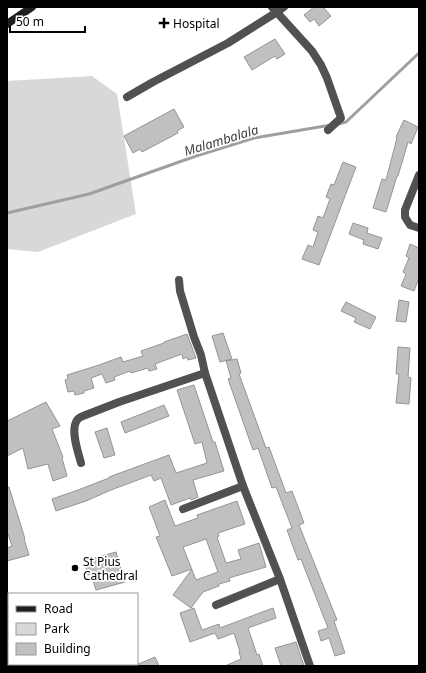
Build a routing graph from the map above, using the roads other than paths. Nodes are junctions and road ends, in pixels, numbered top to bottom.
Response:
1 (32, 7) edge
2 (278, 9) edge
3 (7, 24) edge
4 (127, 97) dead end
5 (328, 130) dead end
6 (419, 176) edge
7 (419, 228) edge
8 (179, 280) dead end
9 (205, 373) junction
10 (81, 463) dead end
11 (243, 486) junction
12 (183, 508) dead end
13 (280, 579) junction
14 (216, 605) dead end
15 (310, 666) edge

1 - 3 street
2 - 4 street
2 - 5 street
6 - 7 street
8 - 9 street
9 - 10 street
9 - 11 street
11 - 12 street
11 - 13 street
13 - 14 street
13 - 15 street

